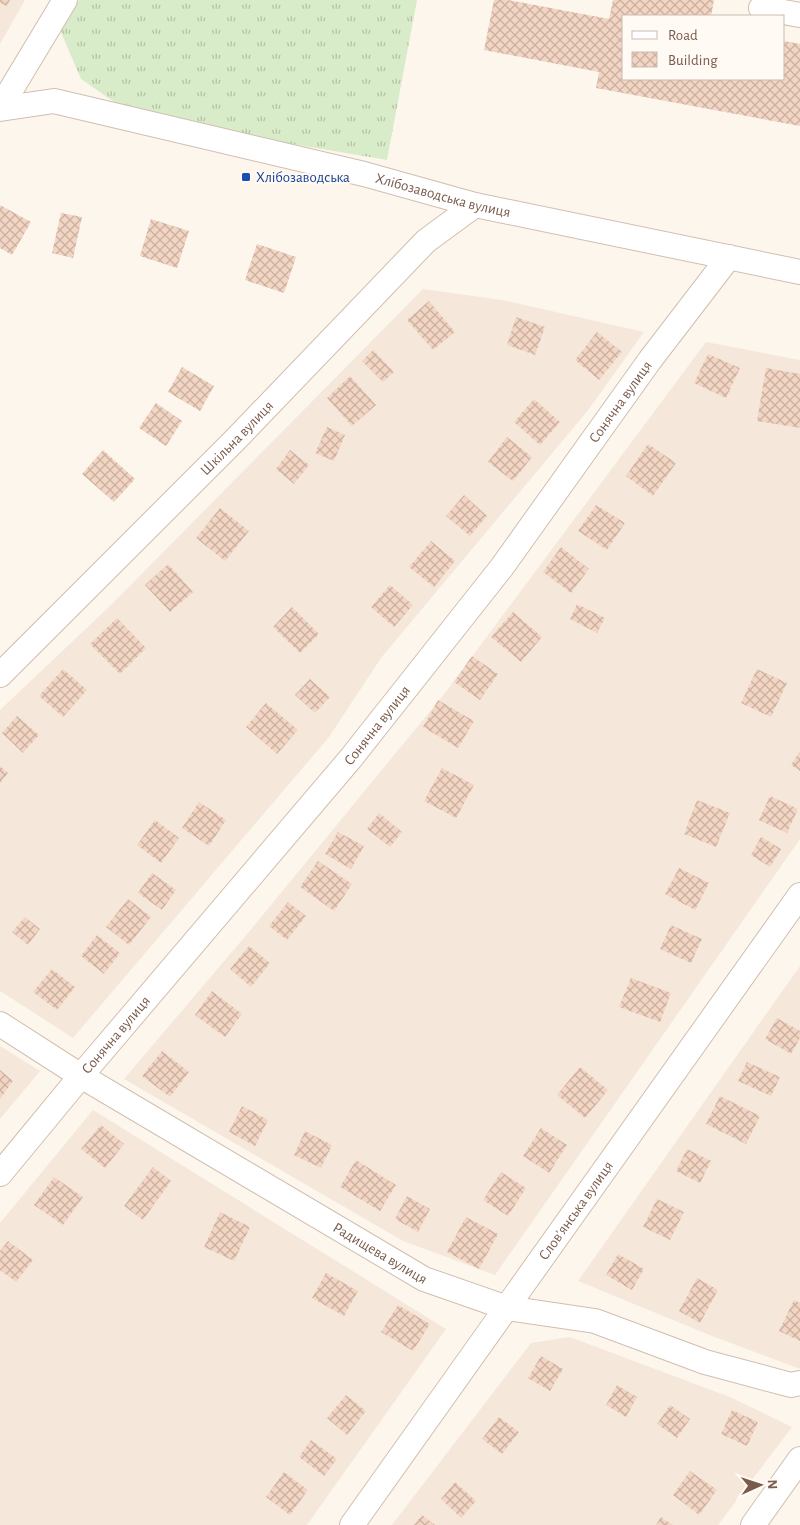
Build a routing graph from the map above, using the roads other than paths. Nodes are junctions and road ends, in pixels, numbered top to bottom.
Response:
1 (65, 0) edge
2 (761, 8) dead end
3 (800, 15) edge
4 (0, 109) edge
5 (475, 205) junction
6 (729, 257) junction
7 (800, 272) edge
8 (0, 674) edge
9 (800, 895) edge
10 (0, 1024) edge
11 (81, 1076) junction
12 (0, 1174) edge
13 (507, 1308) junction
14 (800, 1383) edge
15 (800, 1460) edge
16 (352, 1525) edge
17 (753, 1525) edge

1 - 4 street
2 - 3 street
4 - 5 street, Хлібозаводська вулиця
5 - 6 street, Хлібозаводська вулиця
5 - 8 street, Шкільна вулиця
6 - 7 street, Хлібозаводська вулиця
6 - 11 street, Сонячна вулиця
9 - 13 street, Слов’янська вулиця
10 - 11 street, Радищева вулиця
11 - 12 street, Сонячна вулиця
11 - 13 street, Радищева вулиця
13 - 14 street, Радищева вулиця
13 - 16 street, Слов’янська вулиця
15 - 17 street

